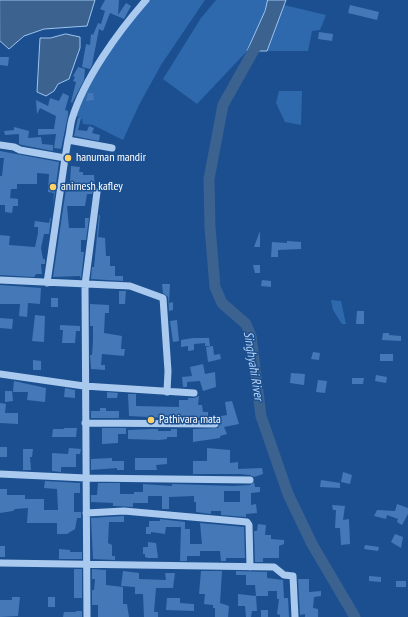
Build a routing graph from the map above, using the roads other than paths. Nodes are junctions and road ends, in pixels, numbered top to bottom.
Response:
1 (146, 0) edge
2 (68, 140) junction
3 (0, 145) edge
4 (112, 148) dead end
5 (65, 158) junction
6 (97, 192) dead end
7 (0, 280) edge
8 (47, 283) junction
9 (85, 285) junction
10 (0, 374) edge
11 (84, 386) junction
12 (167, 392) junction
13 (194, 393) dead end
14 (85, 423) junction
15 (215, 424) dead end
16 (0, 474) edge
17 (86, 478) junction
18 (250, 480) dead end
19 (86, 514) junction
20 (0, 563) edge
21 (86, 565) junction
22 (250, 567) junction
23 (87, 617) edge
24 (295, 617) edge

1 - 2 street
2 - 4 street
2 - 5 street
3 - 5 street
5 - 8 street
6 - 9 street
7 - 8 street
8 - 9 street
9 - 11 street
9 - 12 street
10 - 11 street
11 - 12 street
11 - 14 street
12 - 13 street
14 - 15 street
14 - 17 street
16 - 17 street
17 - 18 street
17 - 19 street
19 - 21 street
19 - 22 street
20 - 21 street
21 - 22 street
21 - 23 street
22 - 24 street

